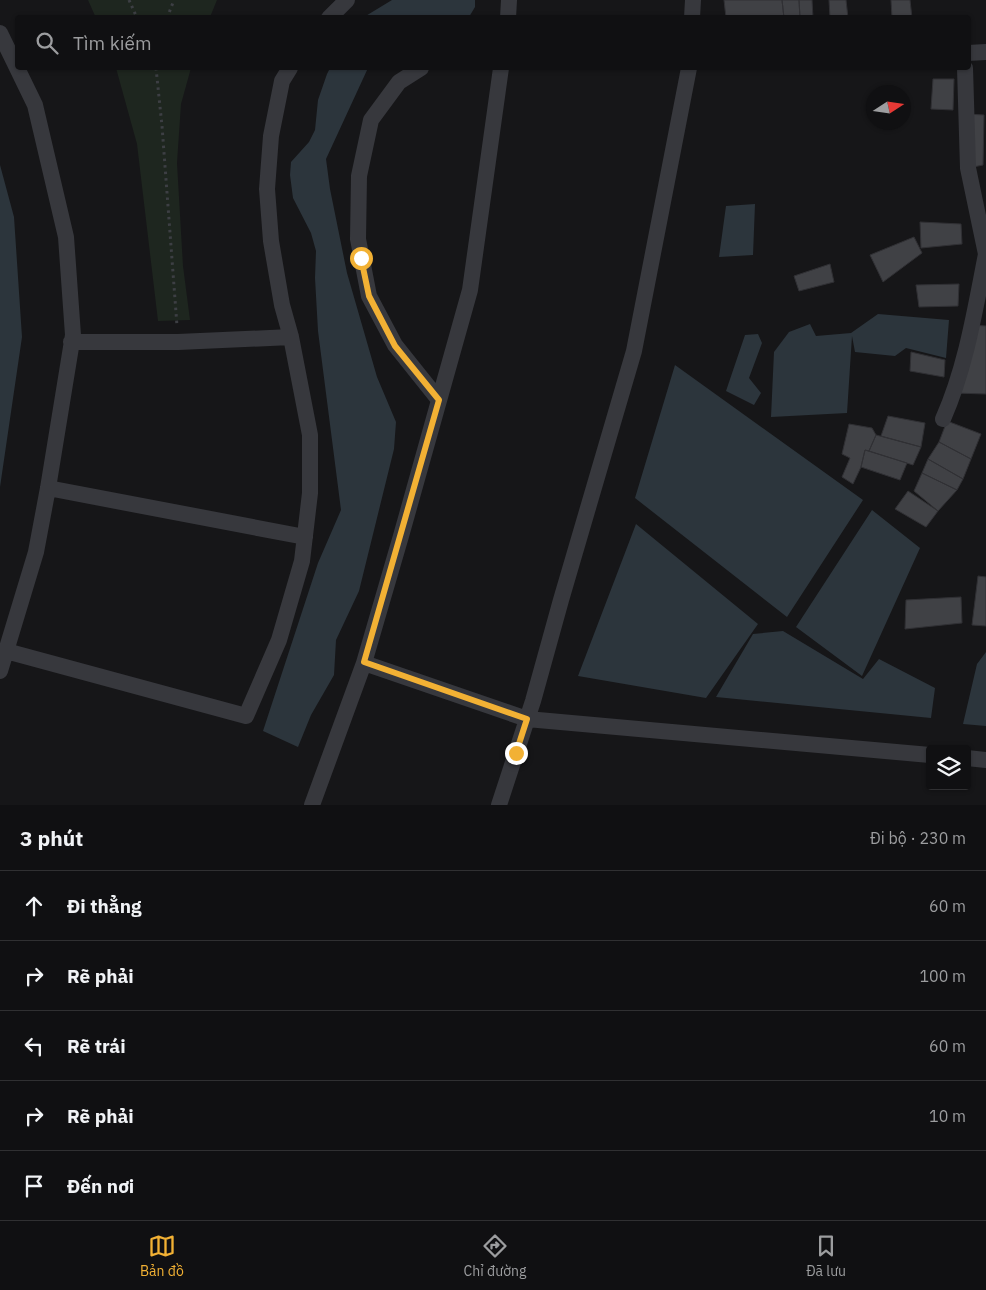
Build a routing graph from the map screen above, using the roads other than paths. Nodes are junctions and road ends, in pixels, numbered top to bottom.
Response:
1 (347, 0) edge
2 (509, 0) edge
3 (693, 0) edge
4 (332, 15) edge
5 (508, 15) edge
6 (692, 15) edge
7 (0, 33) edge
8 (986, 52) edge
9 (971, 53) edge
10 (15, 64) edge
11 (18, 70) edge
12 (289, 70) edge
13 (418, 70) edge
14 (501, 70) edge
15 (688, 70) edge
16 (965, 70) edge
17 (986, 254) edge
18 (291, 337) junction
19 (71, 342) junction
20 (439, 400) junction
21 (943, 419) dead end
22 (48, 488) junction
23 (305, 536) junction
24 (6, 651) junction
25 (364, 662) junction
26 (0, 671) edge
27 (527, 719) junction
28 (926, 755) edge
29 (971, 758) edge
30 (986, 760) edge
31 (312, 805) edge
32 (499, 805) edge

1 - 4 street
2 - 5 street
3 - 6 street
7 - 10 street
8 - 9 street
11 - 19 street
12 - 18 street
13 - 20 street
14 - 20 street
15 - 27 street
16 - 17 street
17 - 21 street
18 - 19 street
18 - 23 street
19 - 22 street
20 - 25 street
22 - 23 street
22 - 24 street
23 - 24 street
24 - 26 street
25 - 27 street
25 - 31 street
27 - 28 street
27 - 32 street
29 - 30 street

